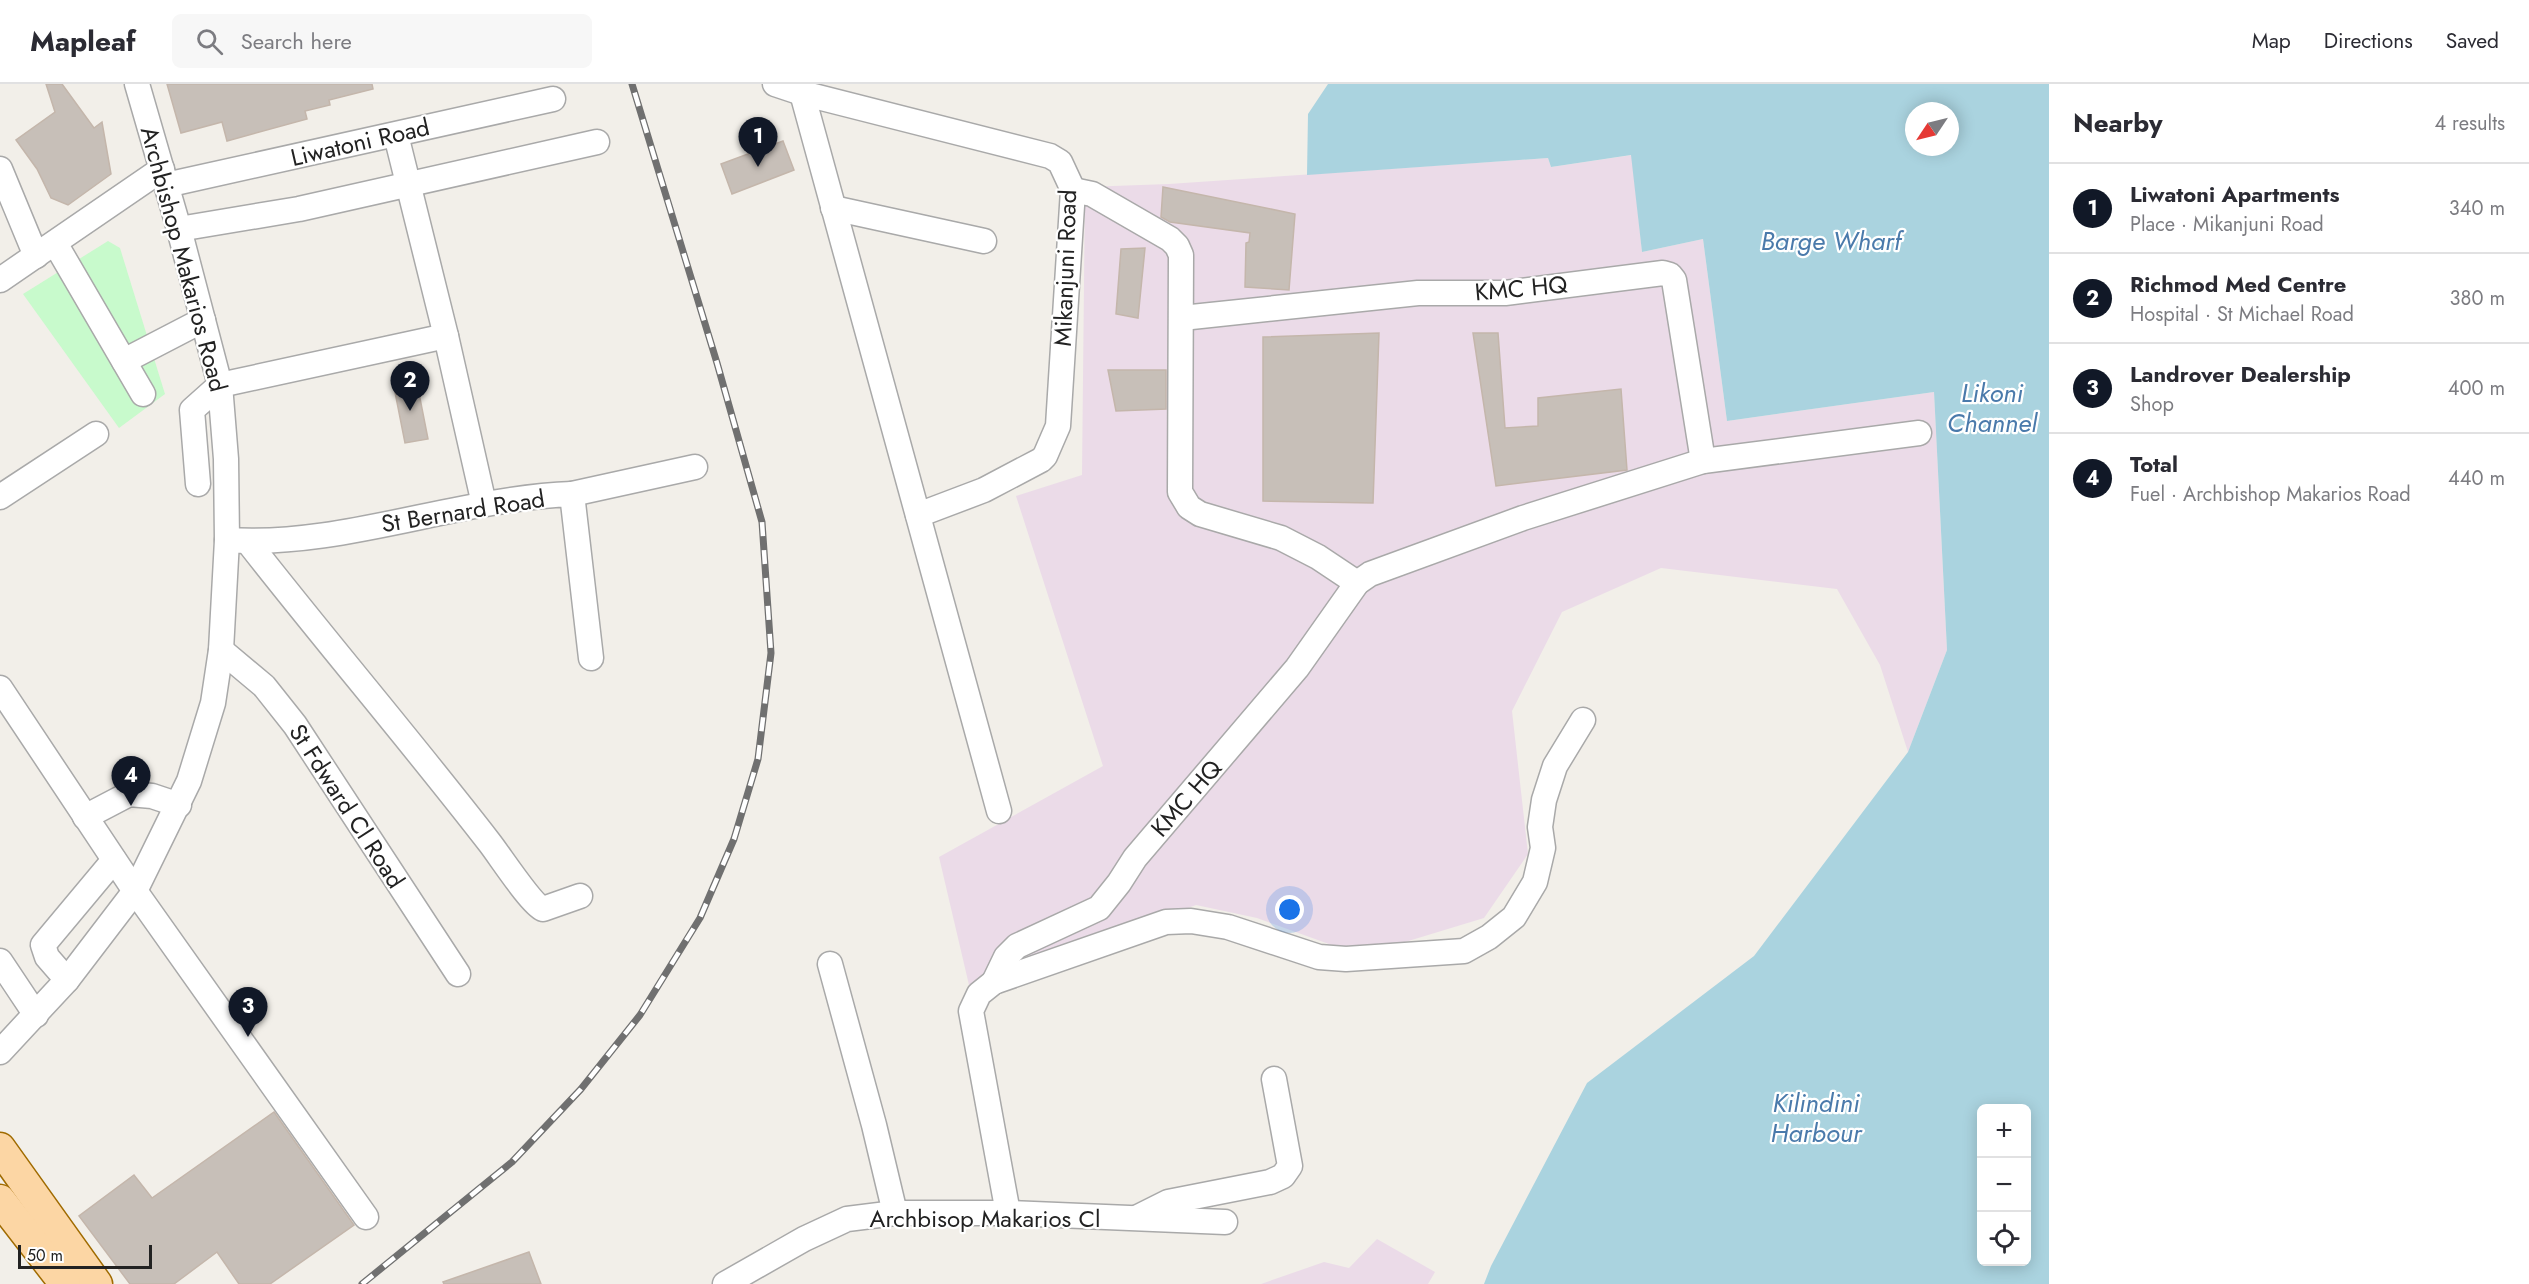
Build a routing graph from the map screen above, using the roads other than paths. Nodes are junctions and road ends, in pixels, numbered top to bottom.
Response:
1 (137, 84) edge
2 (775, 84) edge
3 (802, 93) junction
4 (553, 99) dead end
5 (396, 135) junction
6 (597, 142) dead end
7 (0, 170) edge
8 (164, 177) junction
9 (408, 183) junction
10 (1073, 190) junction
11 (834, 208) junction
12 (179, 229) junction
13 (984, 241) dead end
14 (45, 249) junction
15 (0, 280) edge
16 (1182, 318) junction
17 (203, 320) junction
18 (446, 336) junction
19 (124, 361) junction
20 (220, 385) junction
21 (143, 394) dead end
22 (1919, 433) dead end
23 (96, 434) dead end
24 (1703, 461) junction
25 (695, 468) dead end
26 (198, 484) dead end
27 (572, 494) junction
28 (0, 497) edge
29 (484, 504) junction
30 (918, 515) junction
31 (238, 541) junction
32 (1357, 583) junction
33 (221, 650) junction
34 (591, 658) dead end
35 (0, 688) edge
36 (1583, 720) dead end
37 (179, 805) junction
38 (999, 811) dead end
39 (85, 817) junction
40 (114, 860) junction
41 (135, 891) junction
42 (580, 896) dead end
43 (0, 960) edge
44 (830, 964) dead end
45 (458, 974) dead end
46 (67, 980) junction
47 (994, 982) junction
48 (36, 1015) junction
49 (0, 1052) edge
50 (1274, 1079) dead end
51 (0, 1148) edge
52 (0, 1200) edge
53 (895, 1213) junction
54 (1008, 1213) junction
55 (366, 1217) dead end
56 (1136, 1218) junction
57 (1225, 1222) dead end
58 (65, 1284) edge
59 (97, 1284) edge
60 (725, 1284) edge

1 - 8 street, Archbishop Makarios Road
2 - 3 street, Mikanjuni Road
3 - 10 street, Mikanjuni Road
3 - 11 street
4 - 5 street, Liwatoni Road
5 - 8 street, Liwatoni Road
5 - 9 street
6 - 9 street
7 - 14 street
8 - 12 street, Archbishop Makarios Road
8 - 14 street
9 - 12 street
9 - 18 street
10 - 16 street
10 - 30 street, Mikanjuni Road
11 - 13 street
11 - 30 street
12 - 17 street, Archbishop Makarios Road
14 - 15 street
14 - 19 street
16 - 24 street, KMC HQ
16 - 32 street
17 - 19 street
17 - 20 street, Archbishop Makarios Road
18 - 20 street
18 - 29 street
19 - 21 street
20 - 26 street
20 - 31 street, Archbishop Makarios Road
22 - 24 street, KMC HQ
23 - 28 street
24 - 32 street, KMC HQ
25 - 27 street
27 - 29 street, St Bernard Road
27 - 34 street, St Bernard Road
29 - 31 street, St Bernard Road
30 - 38 street
31 - 33 street, Archbishop Makarios Road
31 - 42 street
32 - 47 street, KMC HQ
33 - 37 street, Archbishop Makarios Road
33 - 45 street, St Fdward Cl Road
35 - 39 street
36 - 47 street
37 - 39 street
37 - 41 street, Archbishop Makarios Road
39 - 40 street
40 - 41 street
40 - 46 street
41 - 46 street, Archbishop Makarios Road
41 - 55 street
43 - 48 street
44 - 53 street
46 - 48 street, Archbishop Makarios Road
47 - 54 street
48 - 49 street, Archbishop Makarios Road
50 - 56 street
51 - 59 main road
52 - 58 main road
53 - 54 street, Archbisop Makarios Cl
53 - 60 street, Archbisop Makarios Cl
54 - 56 street, Archbisop Makarios Cl
56 - 57 street, Archbisop Makarios Cl

